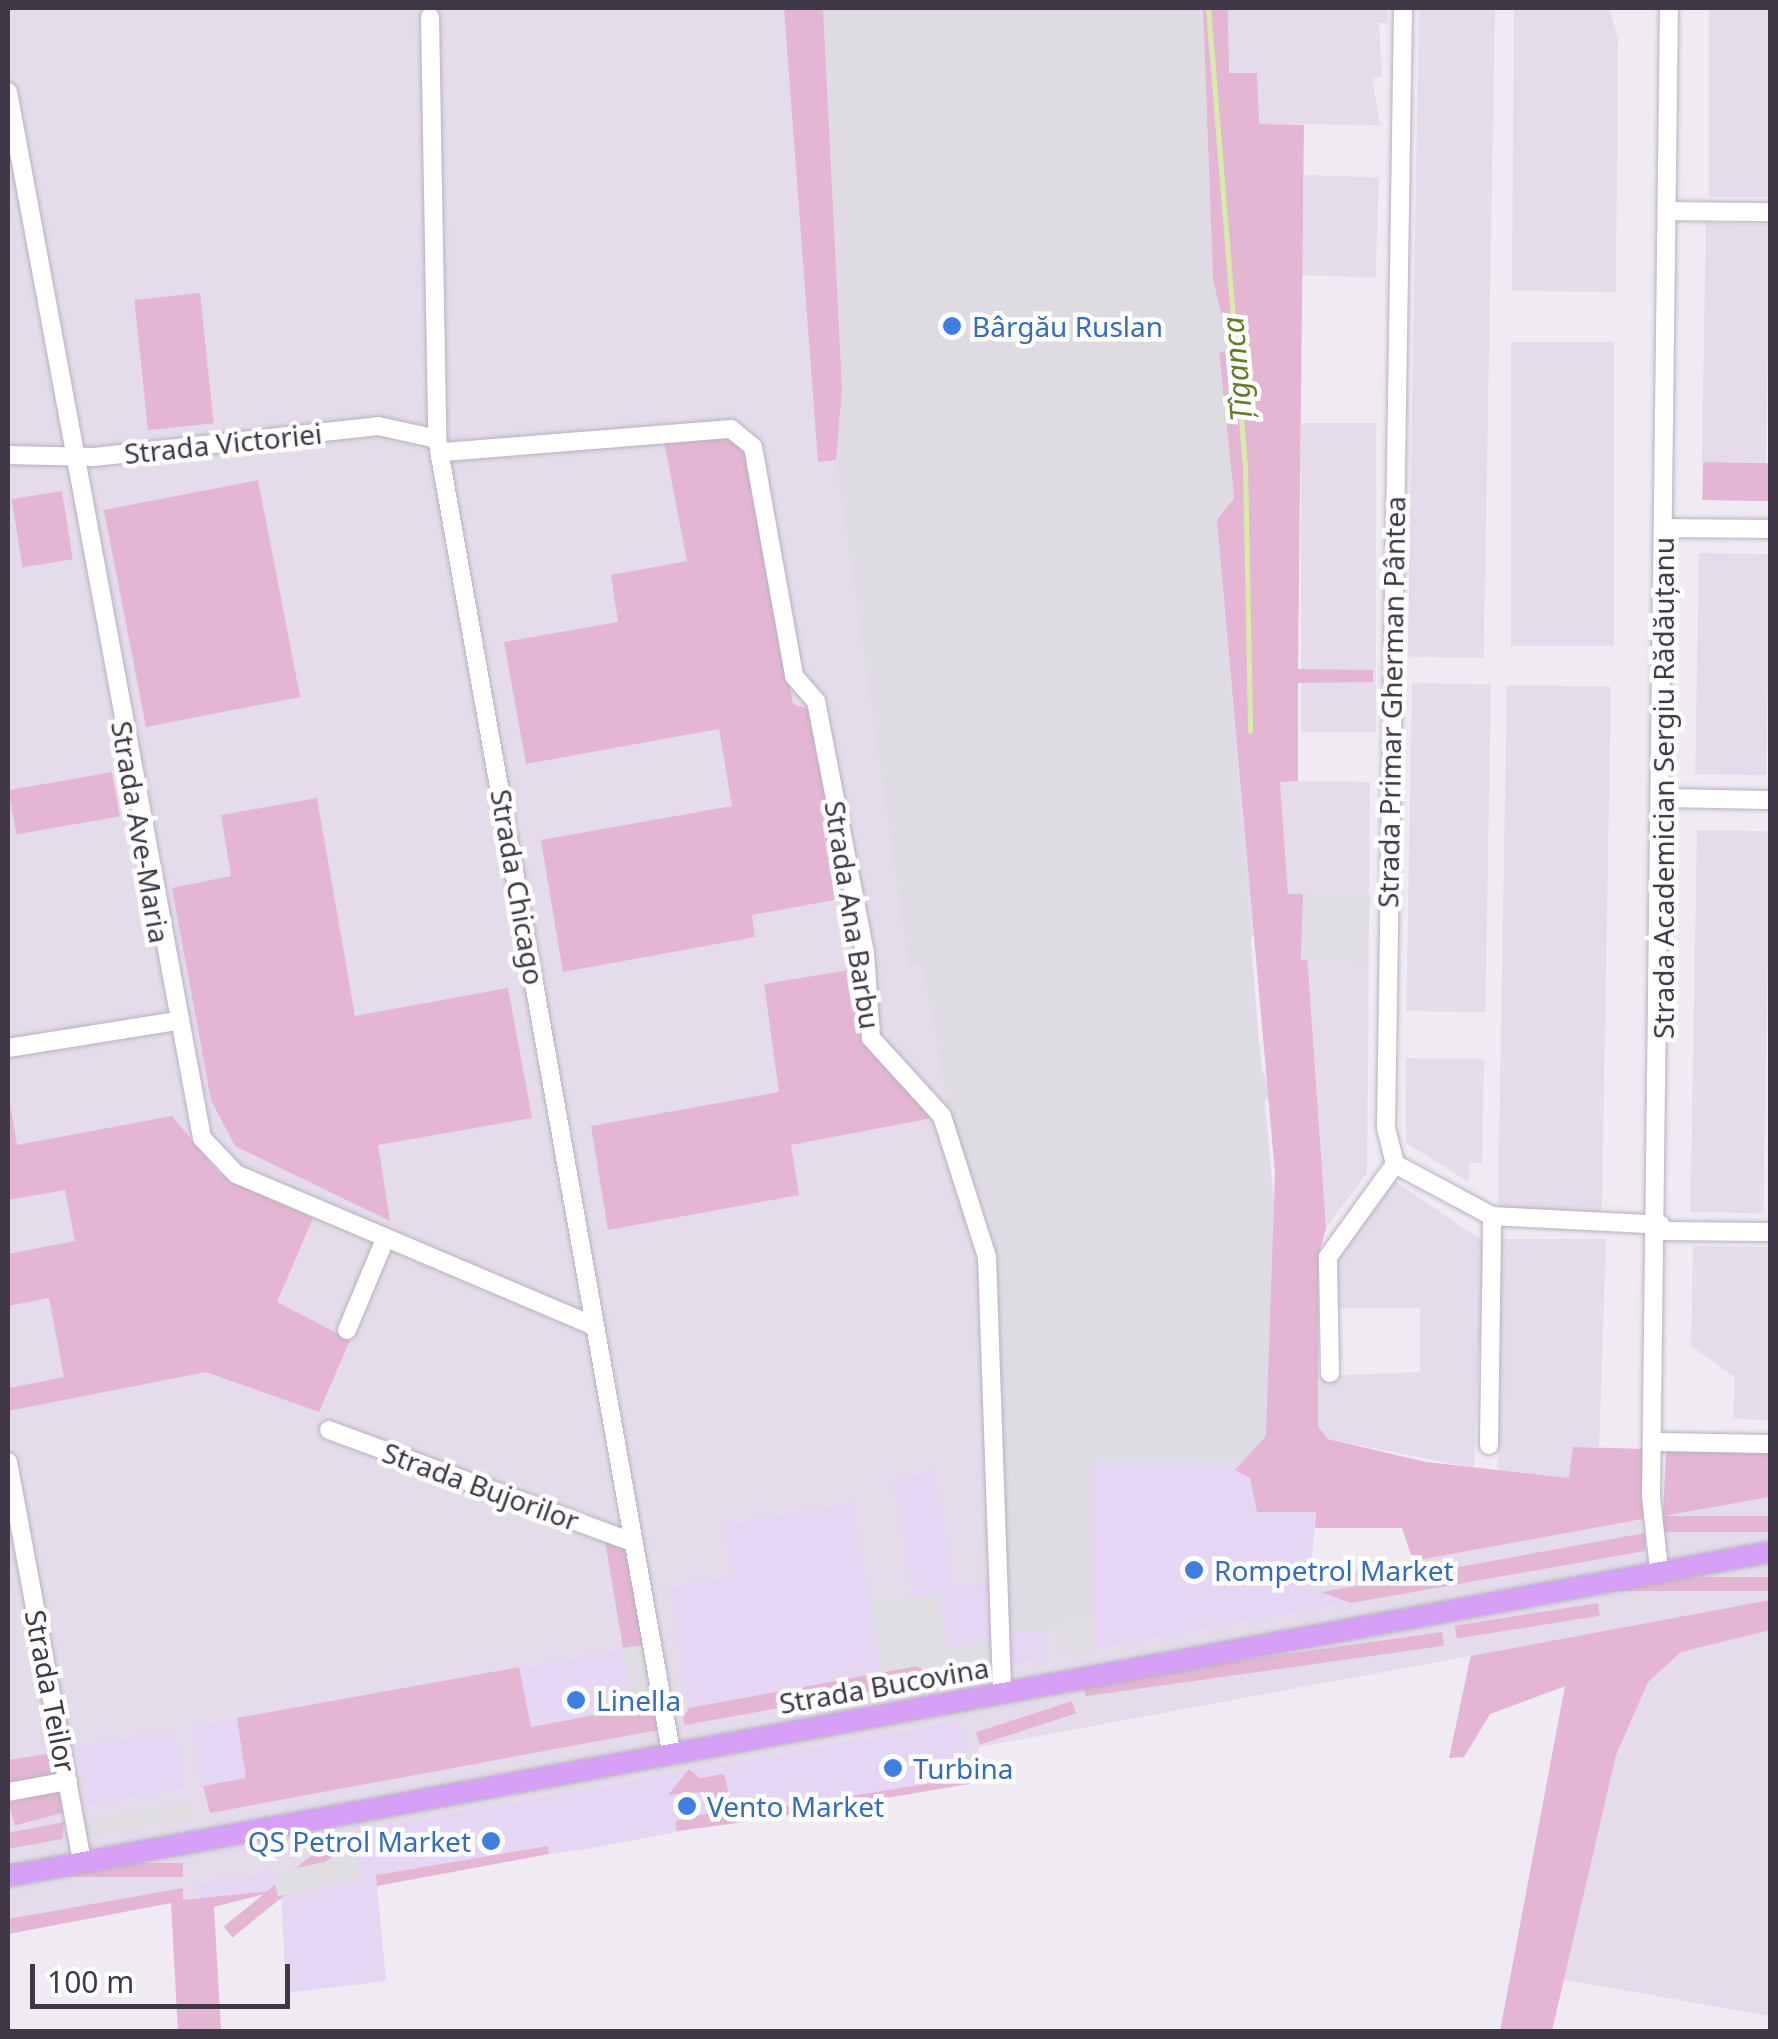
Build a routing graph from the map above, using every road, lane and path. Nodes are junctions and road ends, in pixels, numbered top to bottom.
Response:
1 (1404, 8) edge
2 (1668, 8) edge
3 (430, 17) dead end
4 (8, 92) edge
5 (1670, 211) junction
6 (1770, 212) edge
7 (731, 429) joint
8 (440, 445) junction
9 (72, 454) junction
10 (8, 455) edge
11 (1664, 528) junction
12 (1770, 529) edge
13 (1664, 798) junction
14 (1770, 800) edge
15 (176, 1021) junction
16 (8, 1048) edge
17 (1395, 1164) junction
18 (1492, 1216) junction
19 (1661, 1228) junction
20 (1770, 1232) edge
21 (385, 1239) junction
22 (586, 1284) junction
23 (553, 1310) junction
24 (594, 1326) junction
25 (347, 1330) dead end
26 (1330, 1373) dead end
27 (329, 1430) dead end
28 (1656, 1442) junction
29 (1770, 1444) edge
30 (1488, 1445) dead end
31 (8, 1462) edge
32 (632, 1542) junction
33 (1770, 1552) edge
34 (1658, 1569) junction
35 (1002, 1691) junction
36 (671, 1752) junction
37 (68, 1781) junction
38 (8, 1792) edge
39 (82, 1862) junction
40 (8, 1876) edge

1 - 17 street, Strada Primar Gherman Pântea
2 - 5 street, Strada Academician Sergiu Rădăuțanu
3 - 8 street, Strada Chicago
4 - 9 street, Strada Ave-Maria
5 - 6 street
5 - 11 street, Strada Academician Sergiu Rădăuțanu
7 - 8 street, Strada Victoriei
7 - 35 street, Strada Ana Barbu
8 - 9 street, Strada Victoriei
8 - 22 street, Strada Chicago
9 - 10 street, Strada Victoriei
9 - 15 street, Strada Ave-Maria
11 - 12 street
11 - 13 street, Strada Academician Sergiu Rădăuțanu
13 - 14 street
13 - 19 street, Strada Academician Sergiu Rădăuțanu
15 - 16 street
15 - 21 street, Strada Ave-Maria
17 - 18 street
17 - 26 street
18 - 19 street
18 - 30 street
19 - 20 street
19 - 28 street, Strada Academician Sergiu Rădăuțanu
21 - 23 street, Strada Ave-Maria
21 - 25 street
22 - 23 street
22 - 24 street, Strada Chicago
23 - 24 street, Strada Ave-Maria
24 - 32 street, Strada Chicago
27 - 32 street, Strada Bujorilor
28 - 29 street
28 - 34 street, Strada Academician Sergiu Rădăuțanu
31 - 37 street, Strada Teilor
32 - 36 street, Strada Chicago
33 - 34 main road, Strada Bucovina
34 - 35 main road, Strada Bucovina
35 - 36 main road, Strada Bucovina
36 - 39 main road, Strada Bucovina
37 - 38 street
37 - 39 street, Strada Teilor
39 - 40 main road, Strada Bucovina

